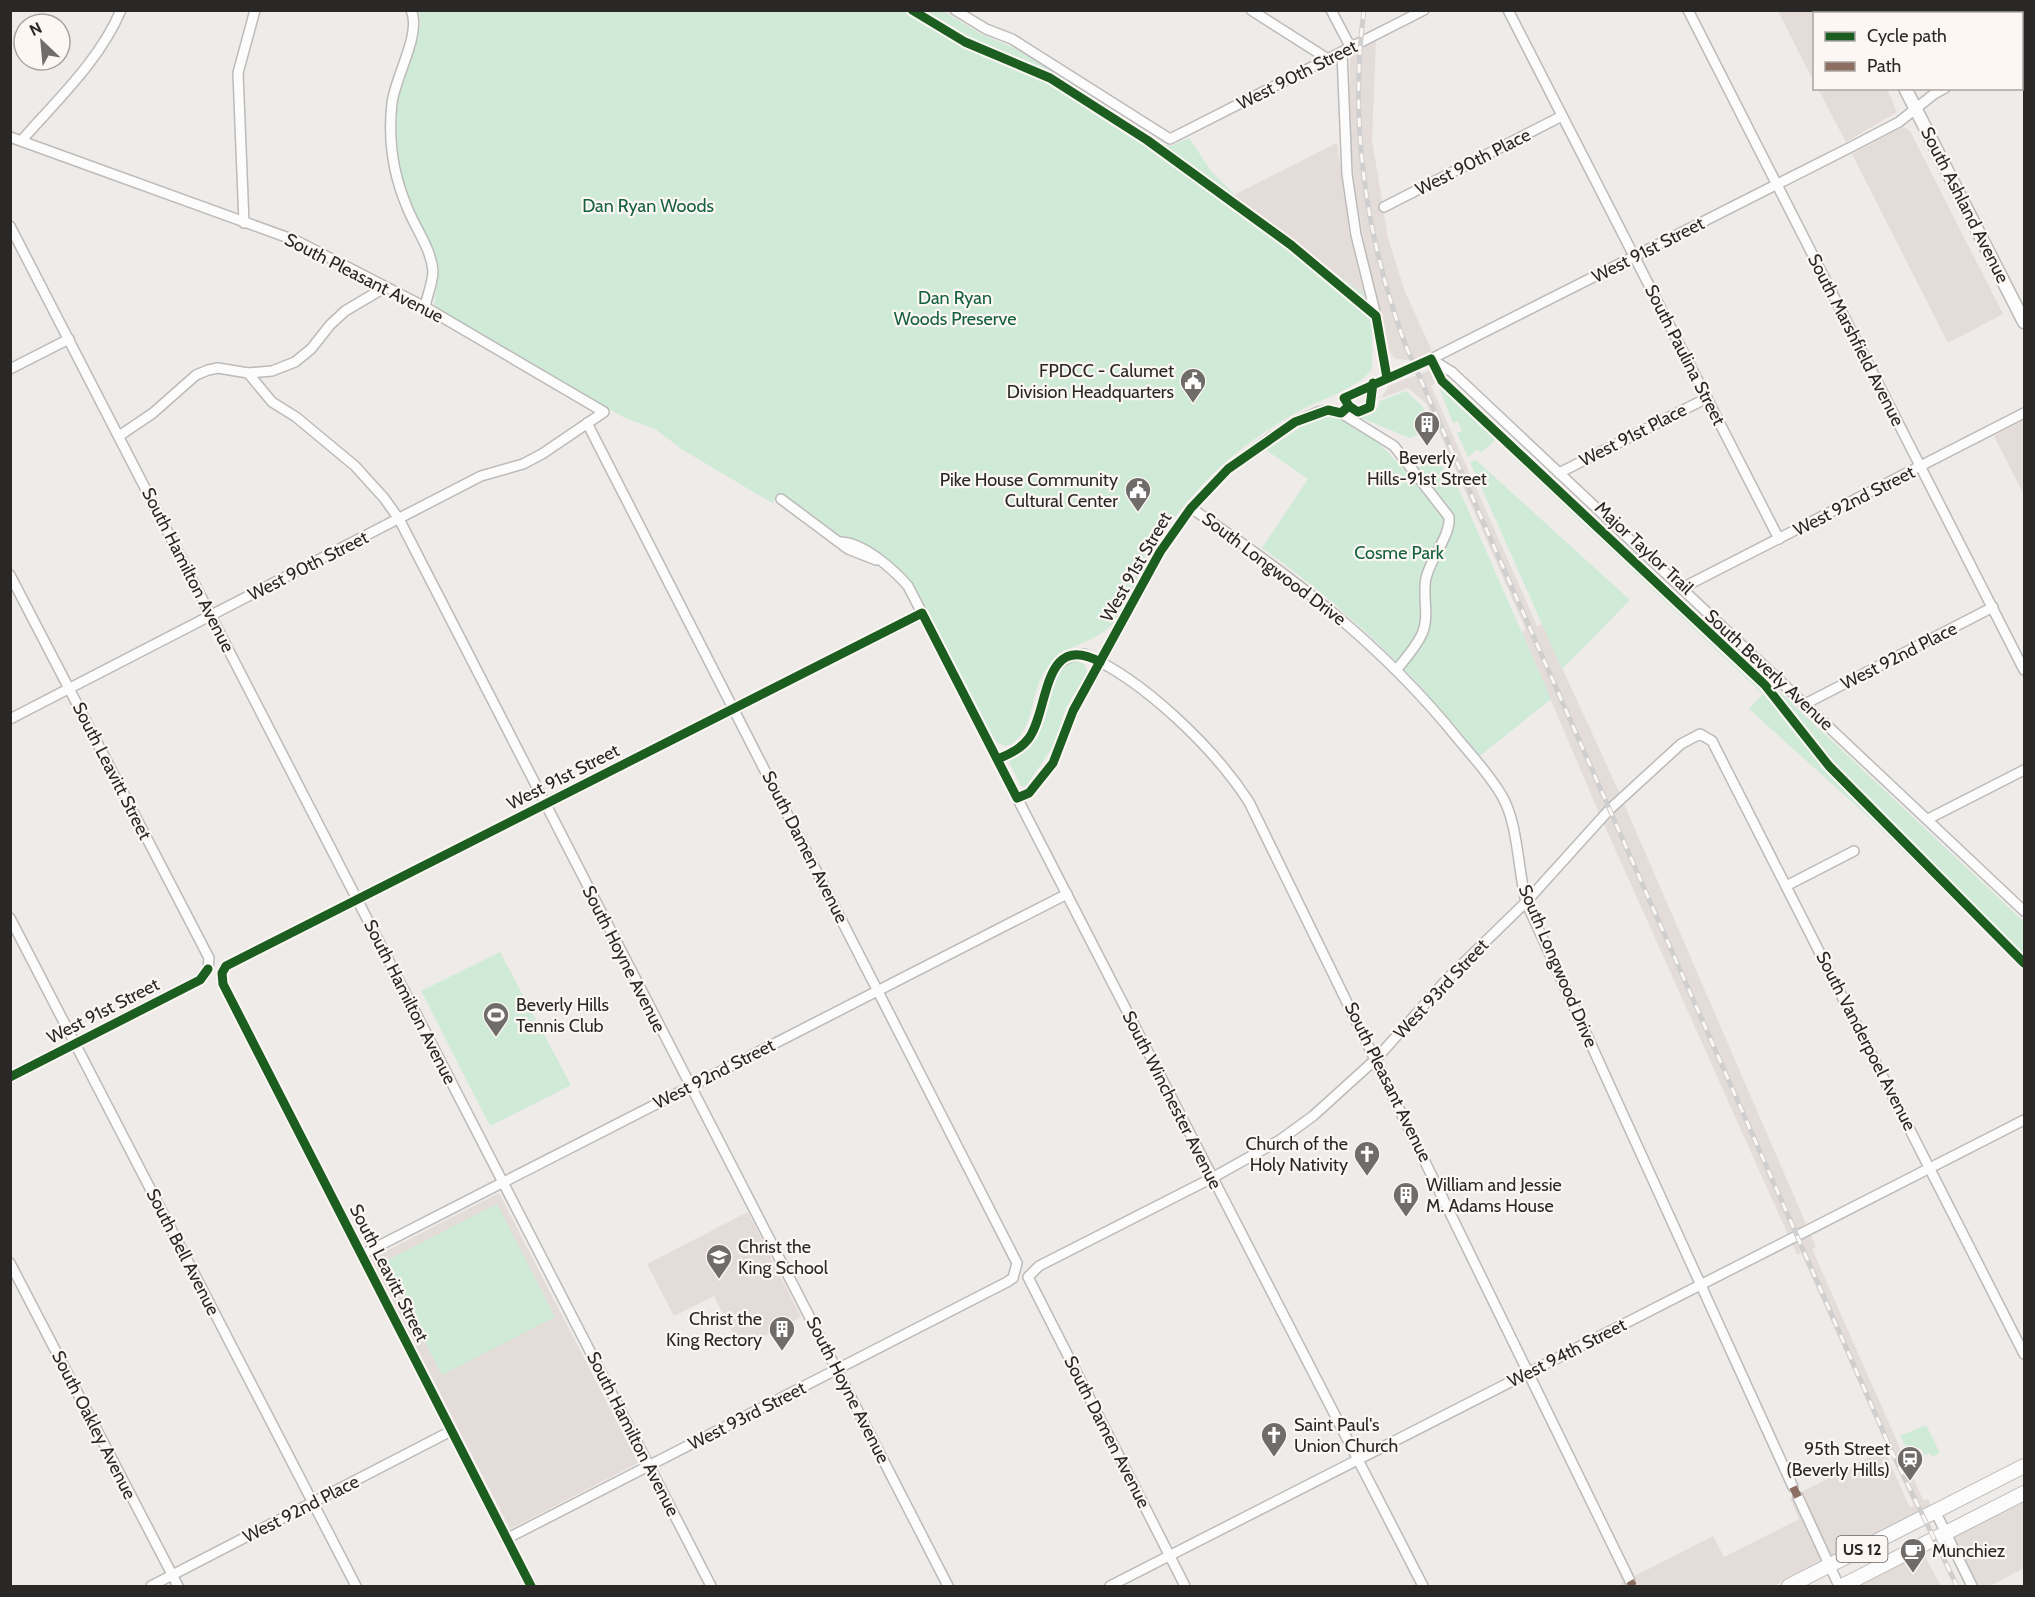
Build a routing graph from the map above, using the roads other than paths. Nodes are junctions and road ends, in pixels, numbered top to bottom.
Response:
1 (121, 10) edge
2 (255, 10) edge
3 (411, 10) edge
4 (956, 10) edge
5 (1251, 10) edge
6 (1331, 10) edge
7 (1424, 10) edge
8 (1508, 10) edge
9 (1688, 10) edge
10 (1346, 51) junction
11 (1328, 59) junction
12 (1906, 90) edge
13 (1942, 90) edge
14 (1915, 110) junction
15 (1562, 116) junction
16 (10, 136) edge
17 (22, 140) junction
18 (1778, 184) junction
19 (1384, 207) dead end
20 (244, 223) junction
21 (10, 226) edge
22 (1635, 257) junction
23 (384, 288) junction
24 (425, 307) junction
25 (2025, 322) edge
26 (69, 339) junction
27 (1431, 359) junction
28 (10, 369) edge
29 (248, 373) junction
30 (1387, 378) junction
31 (1373, 384) junction
32 (1707, 398) junction
33 (604, 412) joint
34 (2025, 413) edge
35 (587, 423) junction
36 (119, 436) junction
37 (1920, 467) junction
38 (1559, 473) junction
39 (781, 499) dead end
40 (1191, 508) junction
41 (399, 519) junction
42 (1779, 539) junction
43 (10, 575) edge
44 (1682, 588) junction
45 (1993, 607) junction
46 (922, 613) junction
47 (211, 615) junction
48 (1100, 662) junction
49 (1397, 669) junction
50 (2025, 670) edge
51 (69, 689) junction
52 (1805, 704) junction
53 (734, 708) junction
54 (10, 719) edge
55 (1700, 734) joint
56 (998, 759) junction
57 (2025, 770) edge
58 (1017, 798) junction
59 (545, 805) junction
60 (1928, 819) junction
61 (1854, 851) dead end
62 (1788, 885) junction
63 (1067, 894) junction
64 (358, 900) junction
65 (1526, 902) junction
66 (2025, 911) edge
67 (10, 918) edge
68 (208, 969) joint
69 (222, 973) joint
70 (879, 990) junction
71 (75, 1044) junction
72 (1377, 1059) junction
73 (10, 1077) edge
74 (690, 1086) junction
75 (2025, 1119) edge
76 (1929, 1167) junction
77 (1212, 1178) junction
78 (503, 1182) junction
79 (361, 1255) junction
80 (10, 1263) edge
81 (1016, 1271) joint
82 (1028, 1277) joint
83 (1700, 1285) junction
84 (2025, 1354) edge
85 (838, 1369) junction
86 (1528, 1372) junction
87 (451, 1431) junction
88 (1358, 1460) junction
89 (649, 1466) junction
90 (2025, 1466) edge
91 (1793, 1487) dead end
92 (2025, 1493) edge
93 (1798, 1497) dead end
94 (313, 1503) junction
95 (1935, 1511) junction
96 (1946, 1533) junction
97 (506, 1539) junction
98 (1170, 1556) junction
99 (1829, 1565) junction
100 (172, 1576) junction
101 (1630, 1581) dead end
102 (151, 1587) edge
103 (177, 1587) edge
104 (356, 1587) edge
105 (531, 1587) edge
106 (711, 1587) edge
107 (948, 1587) edge
108 (1110, 1587) edge
109 (1185, 1587) edge
110 (1423, 1587) edge
111 (1789, 1587) edge
112 (1840, 1587) edge
113 (1972, 1587) edge

1 - 17 street
2 - 20 street
3 - 24 street
4 - 11 street, West 90th Street
5 - 11 street
6 - 10 street
7 - 10 street, West 90th Street
8 - 15 street, South Paulina Street
9 - 18 street, South Marshfield Avenue
10 - 11 street, West 90th Street
10 - 30 street
12 - 14 main road, South Ashland Avenue
13 - 14 street, West 91st Street
14 - 18 street, West 91st Street
14 - 25 main road, South Ashland Avenue
15 - 19 street, West 90th Place
15 - 22 street, South Paulina Street
16 - 17 street, South Pleasant Avenue
17 - 20 street, South Pleasant Avenue
18 - 22 street, West 91st Street
18 - 37 street, South Marshfield Avenue
20 - 23 street, South Pleasant Avenue
21 - 26 street, South Hamilton Avenue
22 - 27 street, West 91st Street
22 - 32 street, South Paulina Street
23 - 24 street, South Pleasant Avenue
23 - 29 street
24 - 33 street, South Pleasant Avenue
26 - 28 street
26 - 36 street, South Hamilton Avenue
27 - 30 street, West 91st Street
27 - 38 street, South Beverly Avenue
29 - 36 street
29 - 41 street, South Hoyne Avenue
30 - 31 street, West 91st Street
31 - 31 street, West 91st Street
32 - 38 street, West 91st Place
32 - 42 street, South Paulina Street
33 - 35 street, West 90th Street
34 - 37 street, West 92nd Street
35 - 41 street, West 90th Street
35 - 53 street, South Damen Avenue
36 - 47 street, South Hamilton Avenue
37 - 42 street, West 92nd Street
37 - 45 street, South Marshfield Avenue
38 - 44 street, South Beverly Avenue
39 - 46 street
40 - 48 street, West 91st Street
40 - 49 street, South Longwood Drive
40 - 49 street, West 91st Street
41 - 47 street, West 90th Street
41 - 59 street, South Hoyne Avenue
42 - 44 street, West 92nd Street
43 - 51 street, South Leavitt Street
44 - 52 street, South Beverly Avenue
45 - 50 street, South Marshfield Avenue
45 - 52 street, West 92nd Place
46 - 53 street, West 91st Street
46 - 56 street, South Winchester Avenue
47 - 51 street, West 90th Street
47 - 64 street, South Hamilton Avenue
48 - 56 street
48 - 58 street, West 91st Street
48 - 72 street, South Pleasant Avenue
49 - 65 street, South Longwood Drive
51 - 54 street, West 90th Street
51 - 68 street, South Leavitt Street
52 - 60 street, South Beverly Avenue
53 - 59 street, West 91st Street
53 - 70 street, South Damen Avenue
55 - 62 street, South Vanderpoel Avenue
55 - 65 street, West 93rd Street
56 - 58 street, South Winchester Avenue
57 - 60 street
58 - 63 street, South Winchester Avenue
59 - 64 street, West 91st Street
59 - 74 street, South Hoyne Avenue
60 - 66 street, South Beverly Avenue
61 - 62 street
62 - 76 street, South Vanderpoel Avenue
63 - 70 street, West 92nd Street
63 - 77 street, South Winchester Avenue
64 - 69 street, West 91st Street
64 - 78 street, South Hamilton Avenue
65 - 72 street, West 93rd Street
65 - 83 street, South Longwood Drive
67 - 71 street, South Bell Avenue
68 - 71 street, West 91st Street
69 - 79 street, South Leavitt Street
70 - 74 street, West 92nd Street
70 - 81 street, South Damen Avenue
71 - 73 street, West 91st Street
71 - 94 street, South Bell Avenue
72 - 77 street, West 93rd Street
72 - 86 street, South Pleasant Avenue
74 - 78 street, West 92nd Street
74 - 85 street, South Hoyne Avenue
75 - 76 street, West 94th Street
76 - 83 street, West 94th Street
76 - 84 street, South Vanderpoel Avenue
77 - 82 street, West 93rd Street
77 - 88 street, South Winchester Avenue
78 - 79 street, West 92nd Street
78 - 89 street, South Hamilton Avenue
79 - 87 street, South Leavitt Street
80 - 100 street, South Oakley Avenue
81 - 85 street, West 93rd Street
82 - 98 street, South Damen Avenue
83 - 86 street, West 94th Street
83 - 91 street, South Longwood Drive
85 - 89 street, West 93rd Street
85 - 107 street, South Hoyne Avenue
86 - 88 street, West 94th Street
86 - 101 street, South Pleasant Avenue
87 - 94 street, West 92nd Place
87 - 97 street, South Leavitt Street
88 - 98 street, West 94th Street
88 - 110 street, South Winchester Avenue
89 - 97 street, West 93rd Street
89 - 106 street, South Hamilton Avenue
90 - 95 main road, US 12
92 - 96 main road, US 12
93 - 99 street
94 - 100 street, West 92nd Place
94 - 104 street, South Bell Avenue
95 - 96 street
95 - 99 main road, US 12
96 - 112 main road, US 12
96 - 113 street
97 - 105 street, South Leavitt Street
98 - 108 street, West 94th Street
98 - 109 street, South Damen Avenue
99 - 111 main road, US 12
99 - 112 street
100 - 102 street, West 92nd Place
100 - 103 street, South Oakley Avenue

